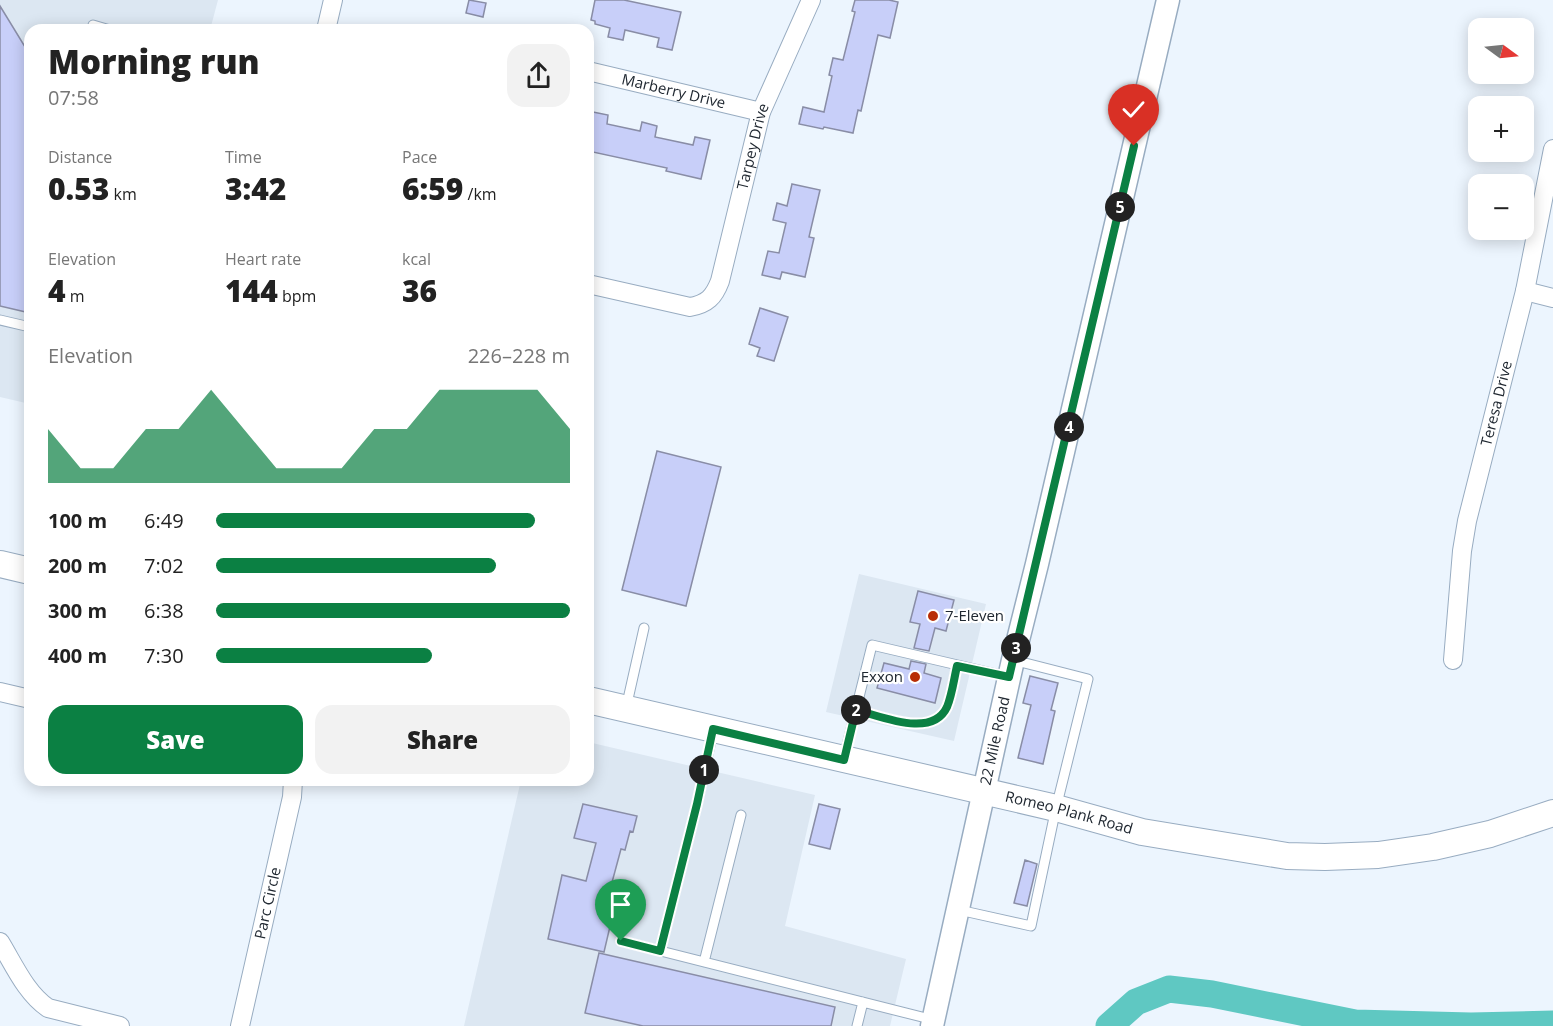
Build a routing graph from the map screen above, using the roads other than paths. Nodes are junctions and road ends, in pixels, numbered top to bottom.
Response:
1 (333, 0) edge
2 (811, 0) edge
3 (1168, 0) edge
4 (328, 24) edge
5 (594, 72) edge
6 (761, 112) junction
7 (1553, 149) edge
8 (594, 285) edge
9 (1525, 291) junction
10 (1553, 298) edge
11 (0, 320) edge
12 (24, 326) edge
13 (0, 564) edge
14 (24, 570) edge
15 (644, 628) dead end
16 (1453, 660) dead end
17 (957, 666) junction
18 (1011, 669) junction
19 (0, 693) edge
20 (24, 698) edge
21 (594, 701) edge
22 (626, 709) junction
23 (856, 710) junction
24 (713, 729) junction
25 (844, 760) junction
26 (293, 786) edge
27 (984, 791) junction
28 (1056, 808) junction
29 (1553, 813) edge
30 (741, 815) dead end
31 (959, 910) junction
32 (621, 941) dead end
33 (0, 942) edge
34 (660, 951) junction
35 (704, 962) junction
36 (863, 1002) junction
37 (933, 1023) edge
38 (120, 1026) edge
39 (240, 1026) edge
40 (857, 1026) edge

1 - 4 street
2 - 6 street, Tarpey Drive
3 - 18 street, 22 Mile Road
5 - 6 street, Marberry Drive
6 - 8 street, Tarpey Drive
7 - 9 street, Teresa Drive
9 - 10 street
9 - 16 street, Teresa Drive
11 - 12 lane
13 - 14 main road
15 - 22 lane
17 - 18 lane
17 - 23 lane
17 - 23 lane
18 - 27 street, 22 Mile Road
18 - 28 lane
19 - 20 street
21 - 22 main road, Romeo Plank Road
22 - 24 main road, Romeo Plank Road
23 - 25 lane
24 - 25 main road, Romeo Plank Road
24 - 34 lane
25 - 27 main road, Romeo Plank Road
26 - 39 street, Parc Circle
27 - 28 main road, Romeo Plank Road
27 - 31 street, 22 Mile Road
28 - 29 main road, Romeo Plank Road
28 - 31 lane
30 - 35 lane
31 - 37 street, 22 Mile Road
32 - 34 lane
33 - 38 street
34 - 35 lane
35 - 36 lane
36 - 37 lane
36 - 40 lane

